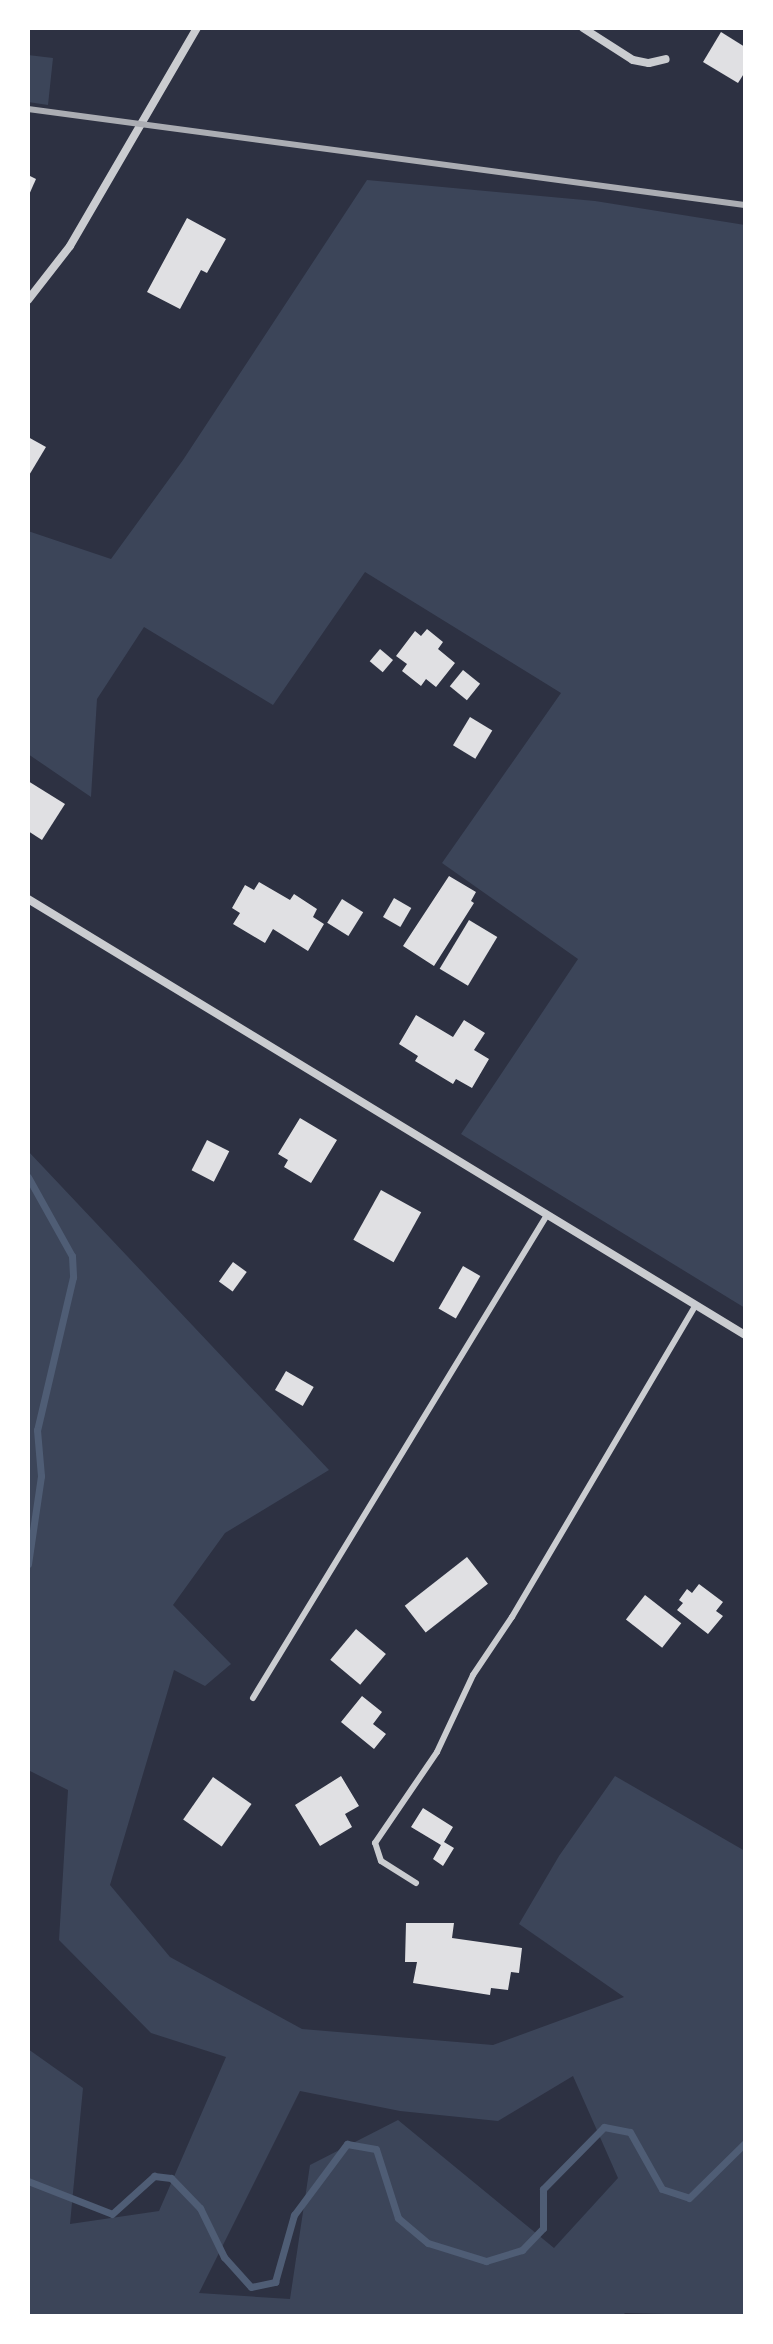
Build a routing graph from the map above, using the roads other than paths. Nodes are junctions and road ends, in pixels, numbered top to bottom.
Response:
1 (197, 28) edge
2 (583, 28) edge
3 (666, 59) dead end
4 (28, 300) edge
5 (28, 899) edge
6 (547, 1215) junction
7 (696, 1305) junction
8 (745, 1335) edge
9 (253, 1698) dead end
10 (416, 1883) dead end

1 - 4 street
2 - 3 street
5 - 6 street
6 - 7 street
6 - 9 lane
7 - 8 street
7 - 10 lane

